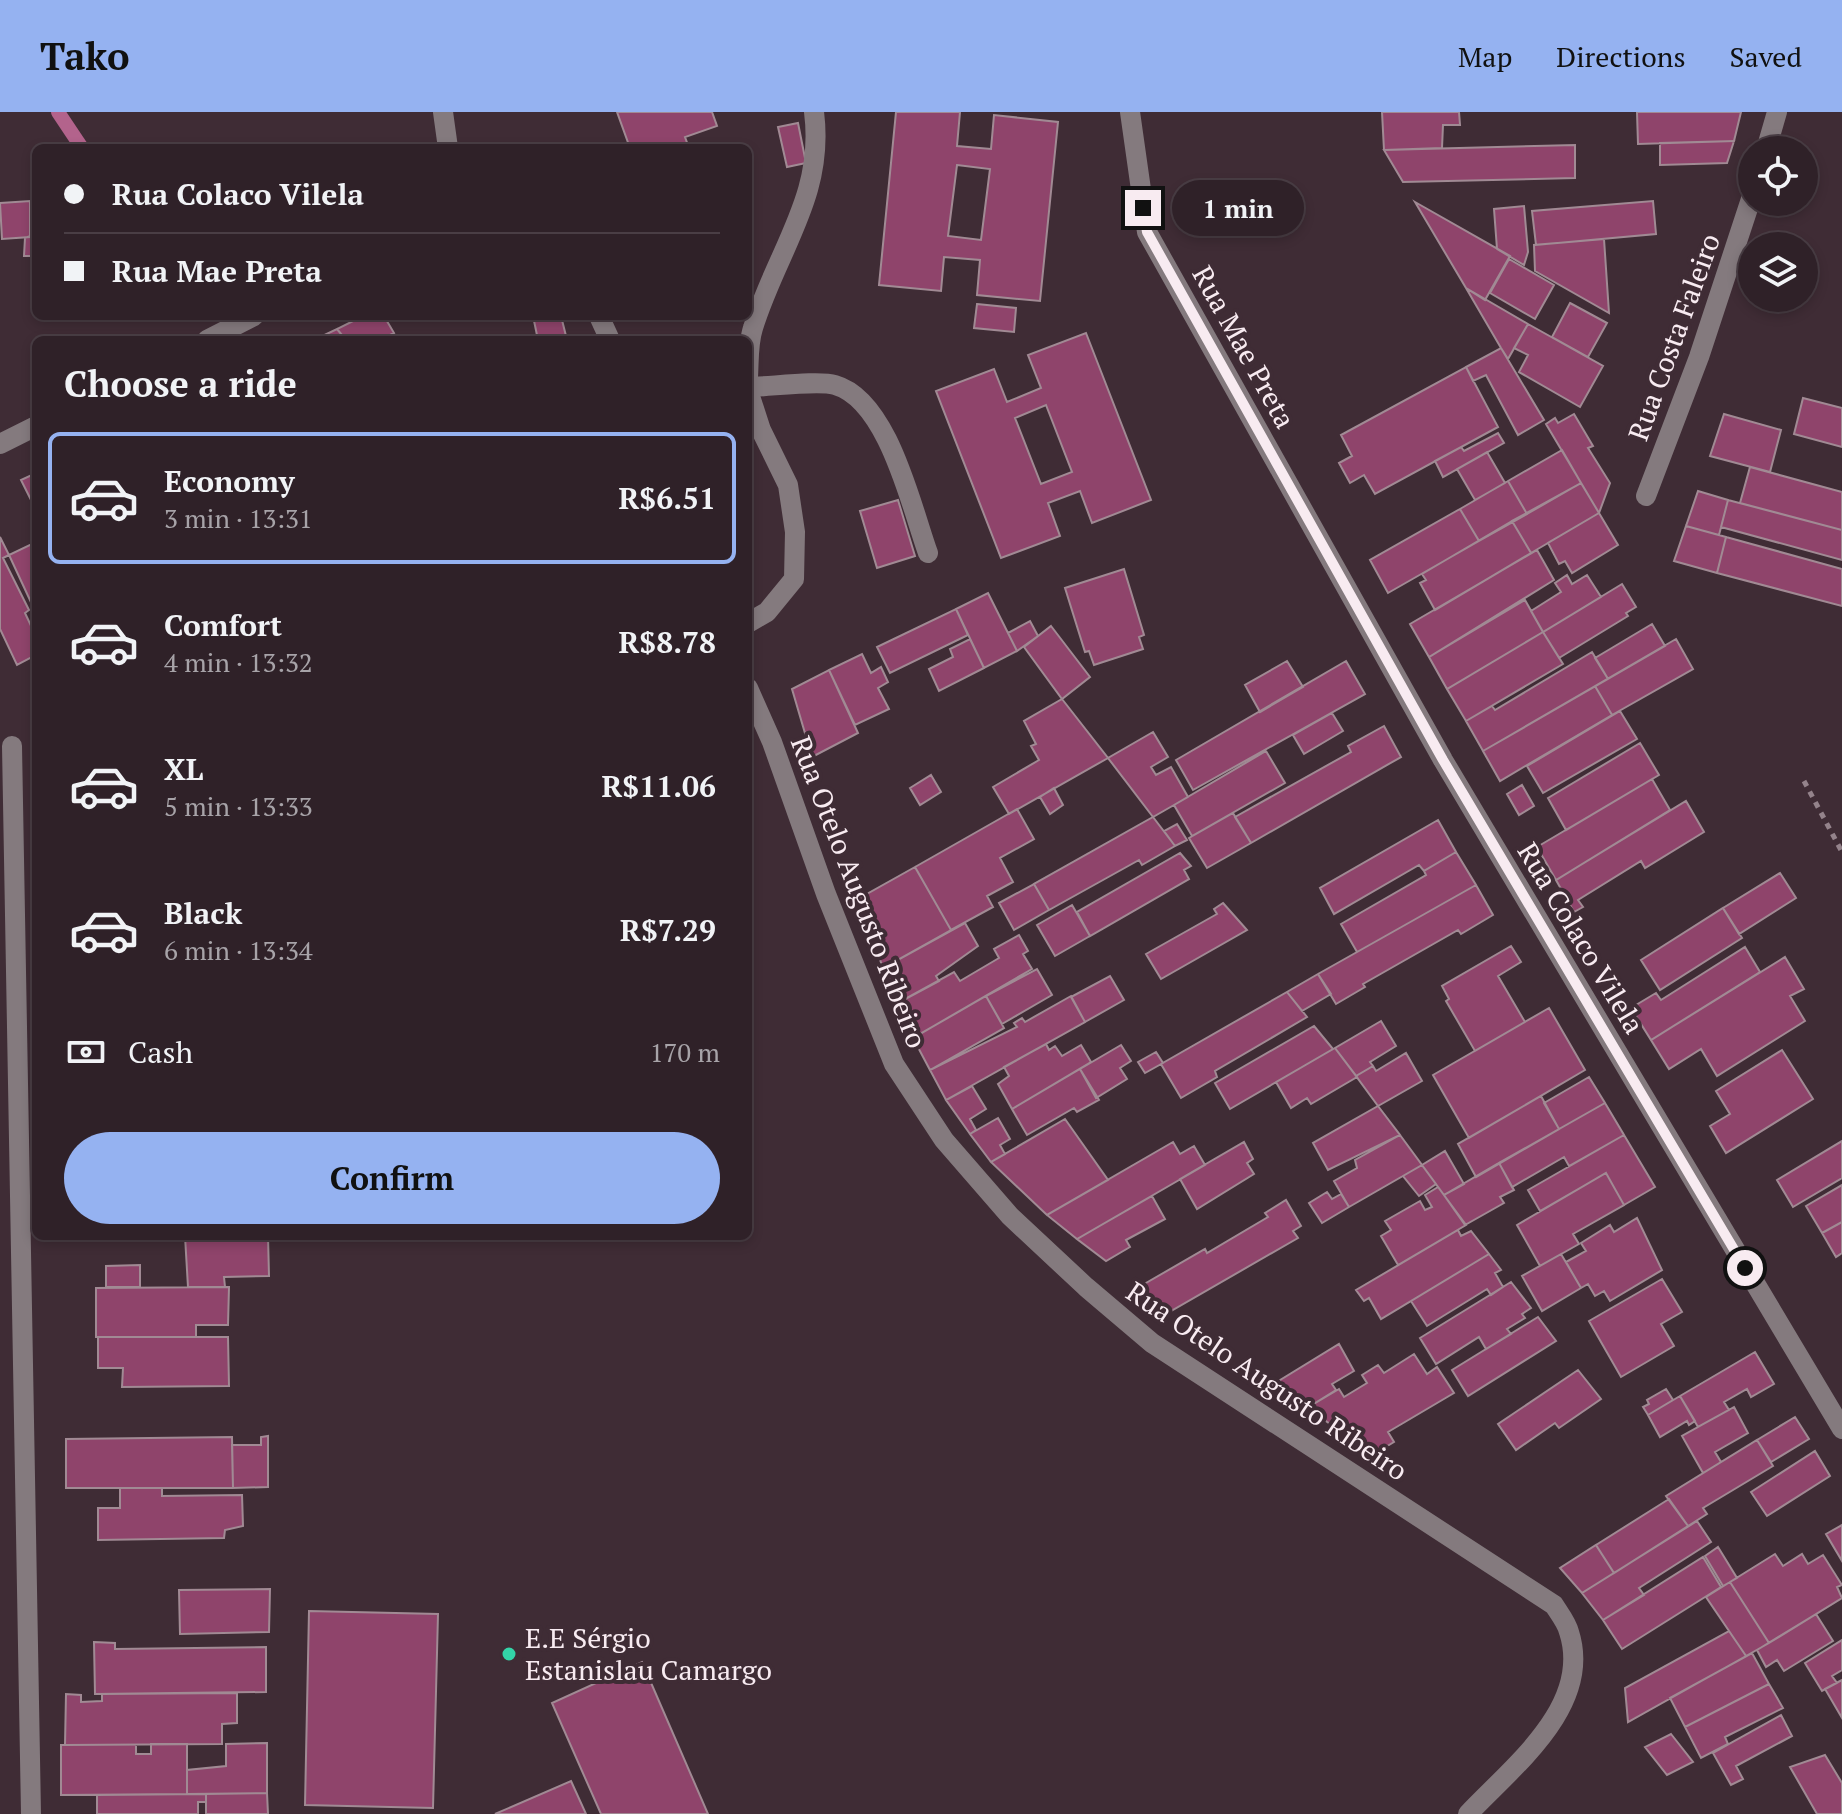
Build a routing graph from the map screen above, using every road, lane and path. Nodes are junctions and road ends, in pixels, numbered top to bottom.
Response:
1 (443, 112) edge
2 (814, 112) edge
3 (1130, 112) edge
4 (1777, 112) edge
5 (1770, 136) edge
6 (447, 144) edge
7 (1745, 216) edge
8 (246, 320) edge
9 (215, 336) edge
10 (752, 336) edge
11 (752, 389) edge
12 (752, 402) edge
13 (32, 428) edge
14 (0, 444) edge
15 (1281, 470) joint
16 (1646, 496) dead end
17 (928, 553) dead end
18 (752, 621) edge
19 (752, 697) edge
20 (12, 746) dead end
21 (1804, 781) dead end
22 (1842, 852) edge
23 (1842, 1429) edge
24 (31, 1814) edge
25 (1468, 1814) edge

1 - 6 street
2 - 10 street
3 - 15 street, Rua Mae Preta
4 - 5 street
7 - 16 street, Rua Costa Faleiro
8 - 9 street
11 - 17 street
12 - 18 street
13 - 14 street
15 - 23 street, Rua Colaco Vilela
19 - 25 street, Rua Otelo Augusto Ribeiro
20 - 24 street
21 - 22 path

